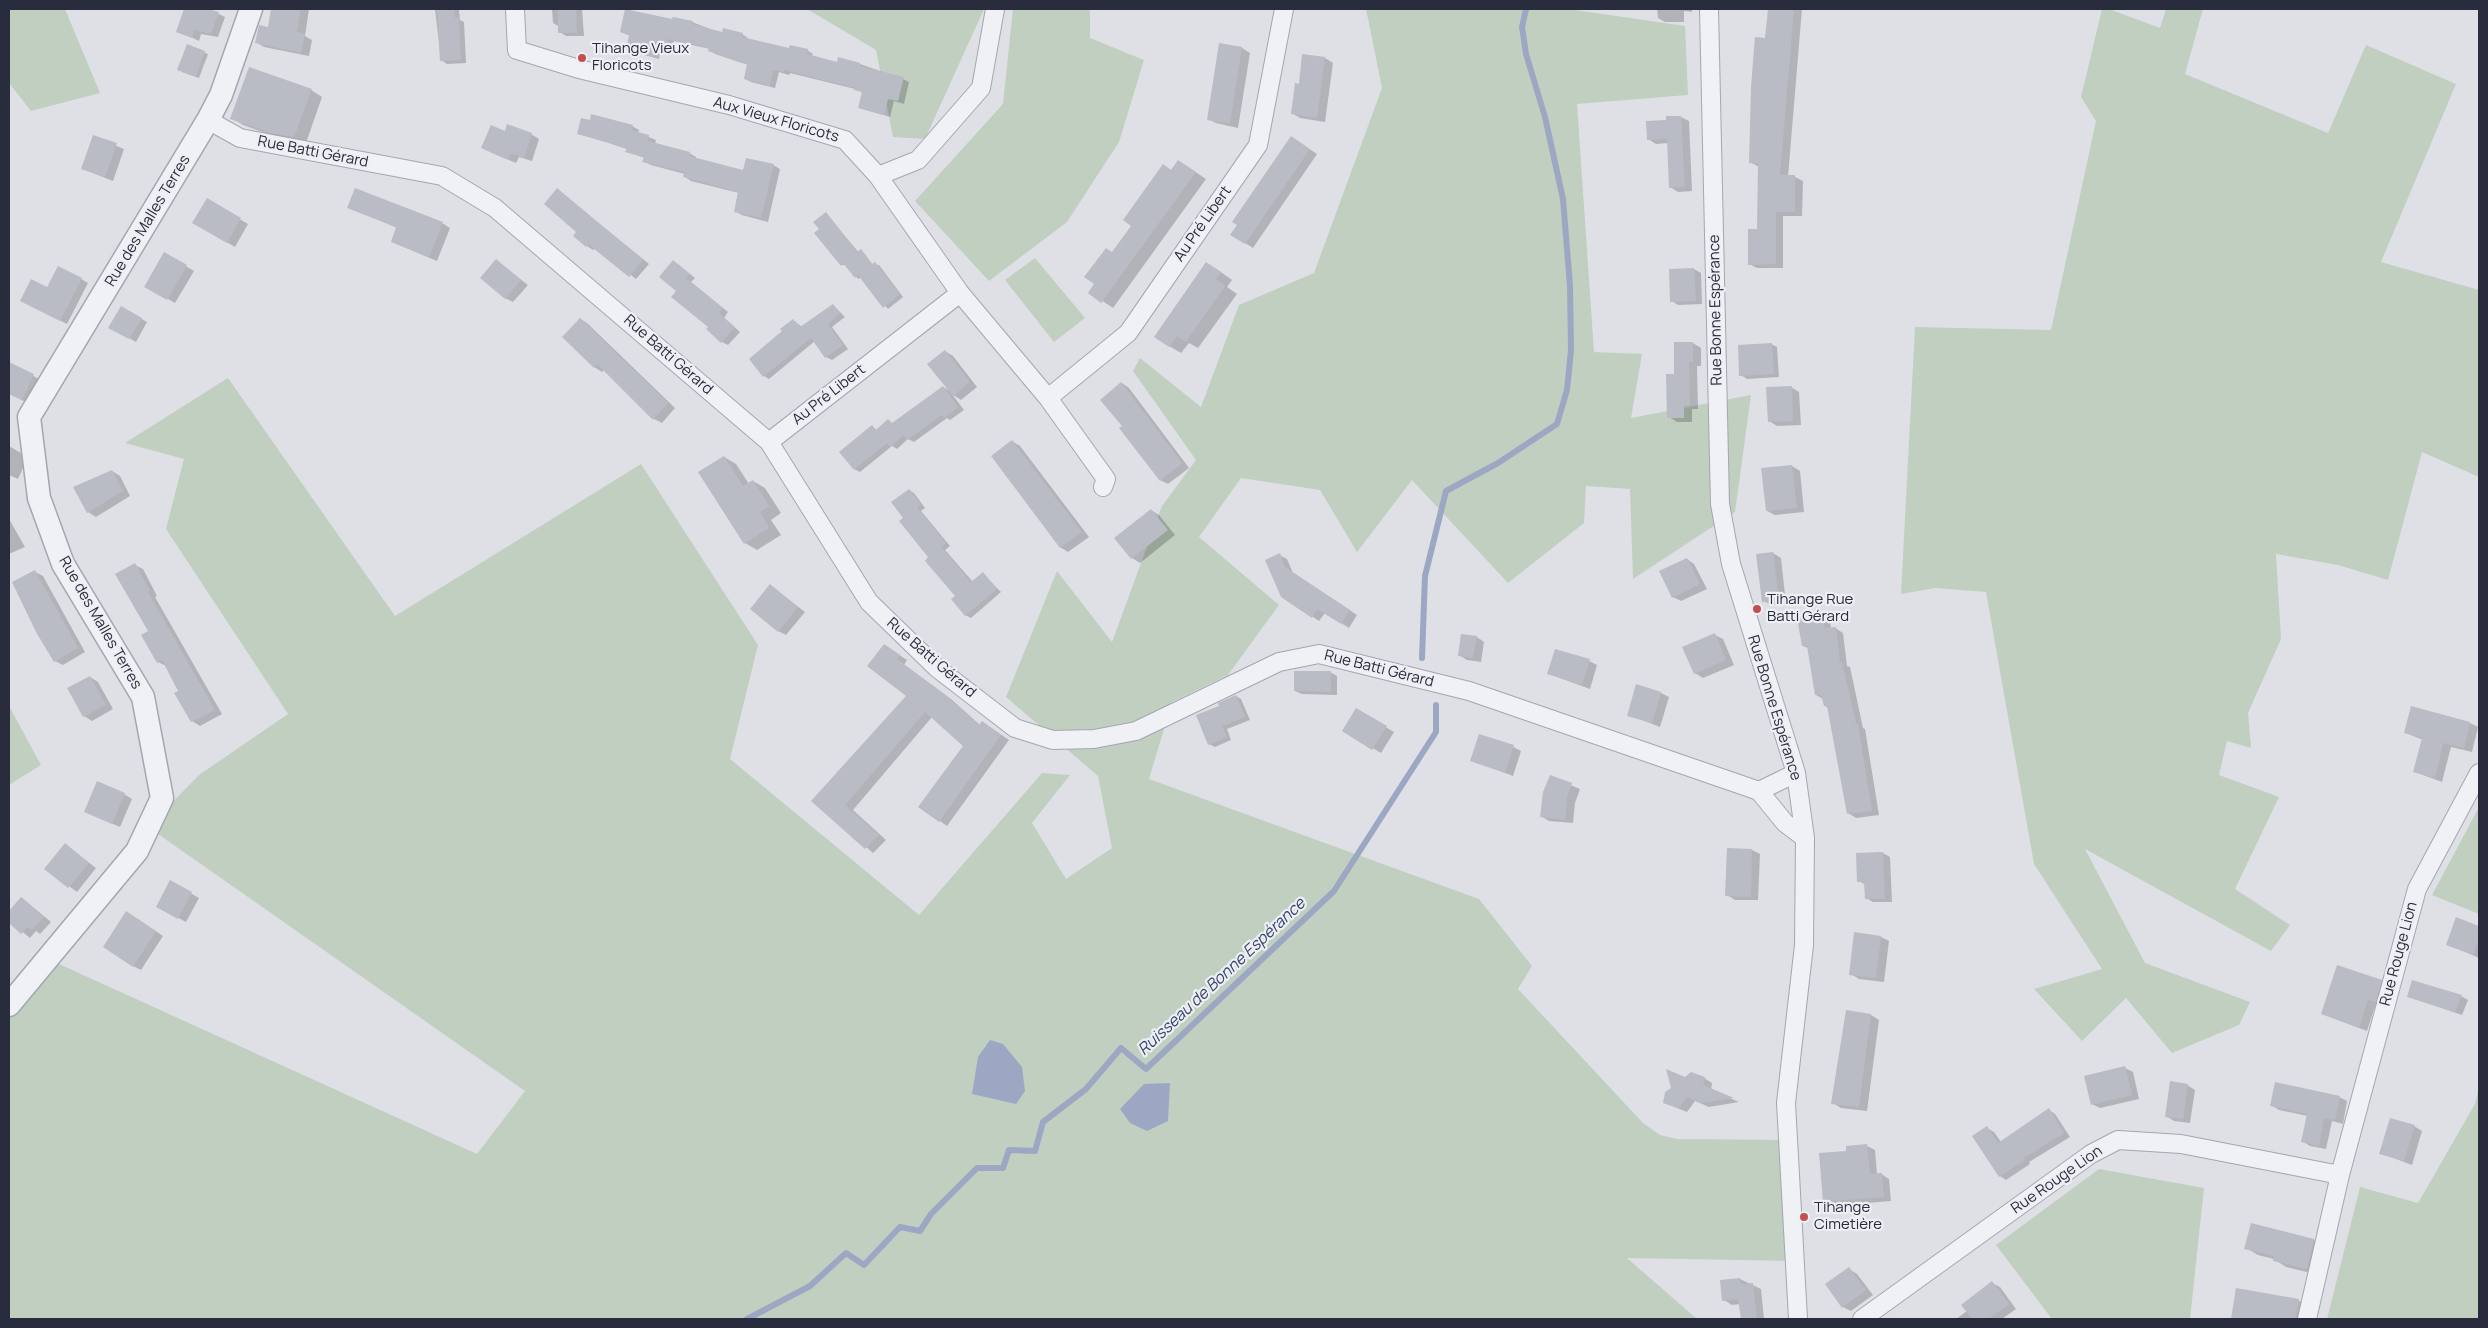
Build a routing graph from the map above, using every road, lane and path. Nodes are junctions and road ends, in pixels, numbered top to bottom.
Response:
1 (252, 9) edge
2 (515, 9) edge
3 (995, 9) edge
4 (1284, 9) edge
5 (1709, 9) edge
6 (208, 120) junction
7 (878, 176) junction
8 (960, 293) junction
9 (1048, 398) junction
10 (769, 442) junction
11 (1103, 487) dead end
12 (1796, 773) junction
13 (2479, 773) edge
14 (1759, 792) junction
15 (1805, 838) junction
16 (9, 1005) edge
17 (2340, 1176) junction
18 (1798, 1319) edge
19 (1862, 1319) edge
20 (2307, 1319) edge

1 - 6 street, Rue des Malles Terres
2 - 7 street, Aux Vieux Floricots
3 - 7 street
4 - 9 street, Au Pré Libert
5 - 12 street, Rue Bonne Espérance
6 - 10 street, Rue Batti Gérard
6 - 16 street, Rue des Malles Terres
7 - 8 street
8 - 9 street
8 - 10 street, Au Pré Libert
9 - 11 street
10 - 14 street, Rue Batti Gérard
12 - 14 street
12 - 15 street, Rue Bonne Espérance
13 - 17 street, Rue Rouge Lion
14 - 15 street
15 - 18 street, Rue Bonne Espérance
17 - 19 street, Rue Rouge Lion
17 - 20 street, Rue Rouge Lion

